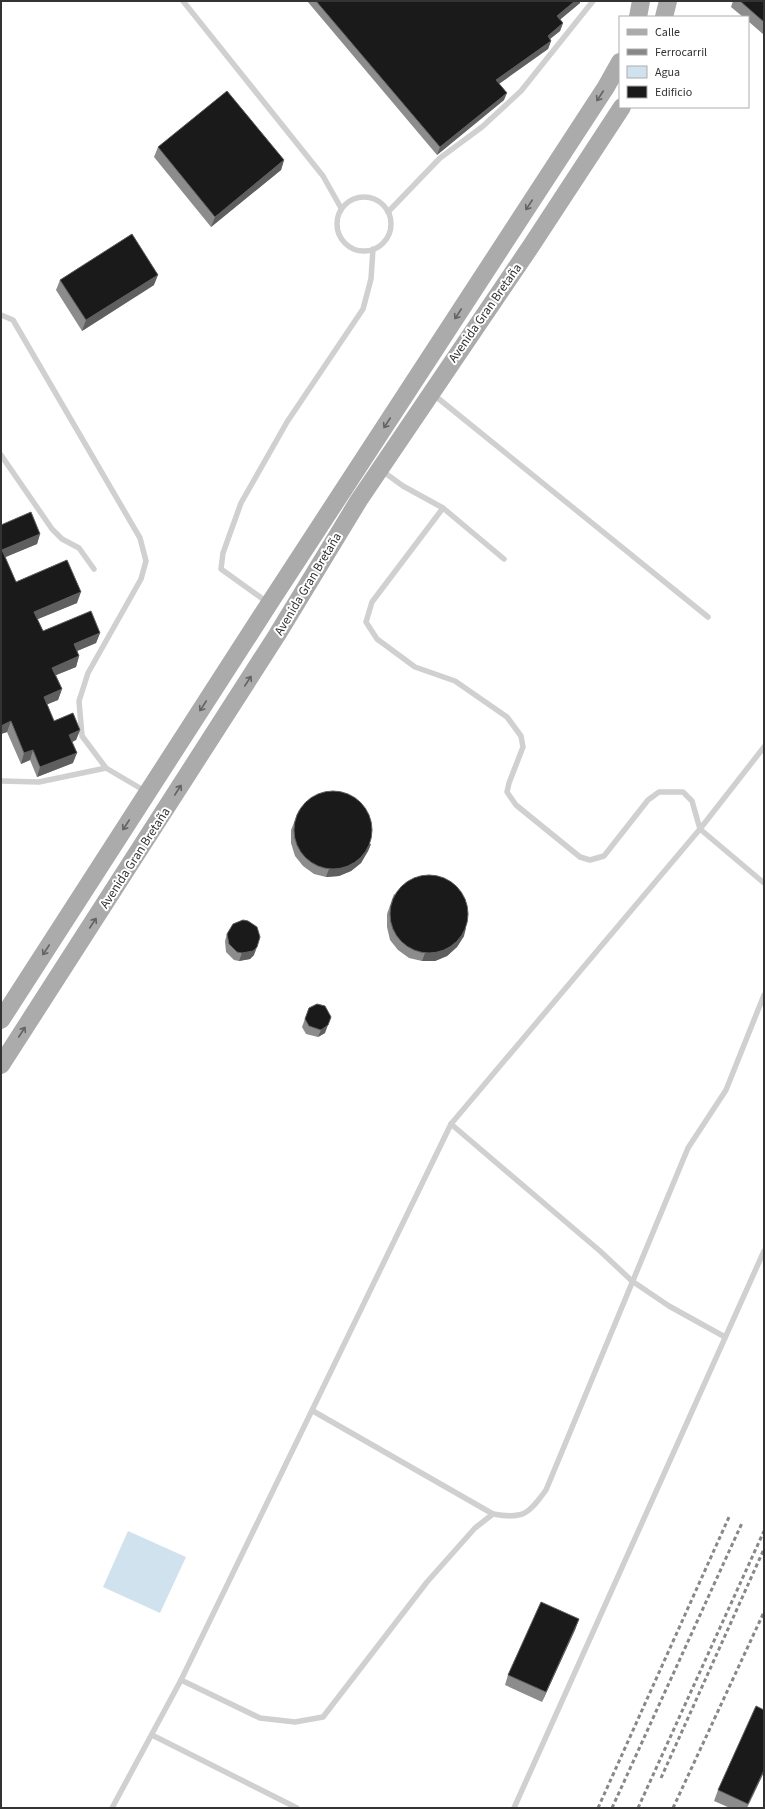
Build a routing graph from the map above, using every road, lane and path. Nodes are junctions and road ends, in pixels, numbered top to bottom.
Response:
1 (183, 1) edge
2 (593, 1) edge
3 (641, 1) edge
4 (668, 1) edge
5 (638, 16) edge
6 (664, 16) edge
7 (619, 64) edge
8 (621, 108) edge
9 (342, 208) junction
10 (388, 212) junction
11 (372, 249) junction
12 (1, 315) edge
13 (431, 392) junction
14 (1, 455) edge
15 (380, 469) junction
16 (443, 508) junction
17 (504, 559) dead end
18 (94, 569) dead end
19 (269, 604) junction
20 (708, 617) dead end
21 (764, 747) edge
22 (106, 768) junction
23 (1, 781) edge
24 (147, 792) junction
25 (700, 829) junction
26 (764, 883) edge
27 (764, 995) edge
28 (1, 1020) edge
29 (1, 1065) edge
30 (451, 1124) junction
31 (764, 1251) edge
32 (632, 1281) junction
33 (725, 1337) junction
34 (313, 1412) junction
35 (493, 1514) junction
36 (181, 1680) junction
37 (152, 1735) junction
38 (112, 1808) edge
39 (297, 1808) edge
40 (514, 1808) edge

1 - 9 lane
2 - 10 lane
3 - 5 main road
4 - 6 main road
7 -> 19 main road, Avenida Gran Bretaña
8 - 13 main road, Avenida Gran Bretaña
9 - 10 lane
9 - 11 lane
10 - 11 lane
11 - 19 lane
12 - 22 lane
13 - 15 main road, Avenida Gran Bretaña
13 - 20 lane
14 - 18 lane
15 - 16 lane
29 -> 15 main road, Avenida Gran Bretaña
16 - 17 lane
16 - 25 lane
19 -> 24 main road, Avenida Gran Bretaña
21 - 25 lane
22 - 23 lane
22 - 24 lane
24 -> 28 main road, Avenida Gran Bretaña
25 - 26 lane
25 - 30 lane
27 - 32 lane
30 - 32 lane
30 - 34 lane
31 - 33 lane
32 - 33 lane
32 - 35 lane
33 - 40 lane
34 - 35 lane
34 - 36 lane
35 - 36 lane
36 - 37 lane
37 - 38 lane
37 - 39 lane

